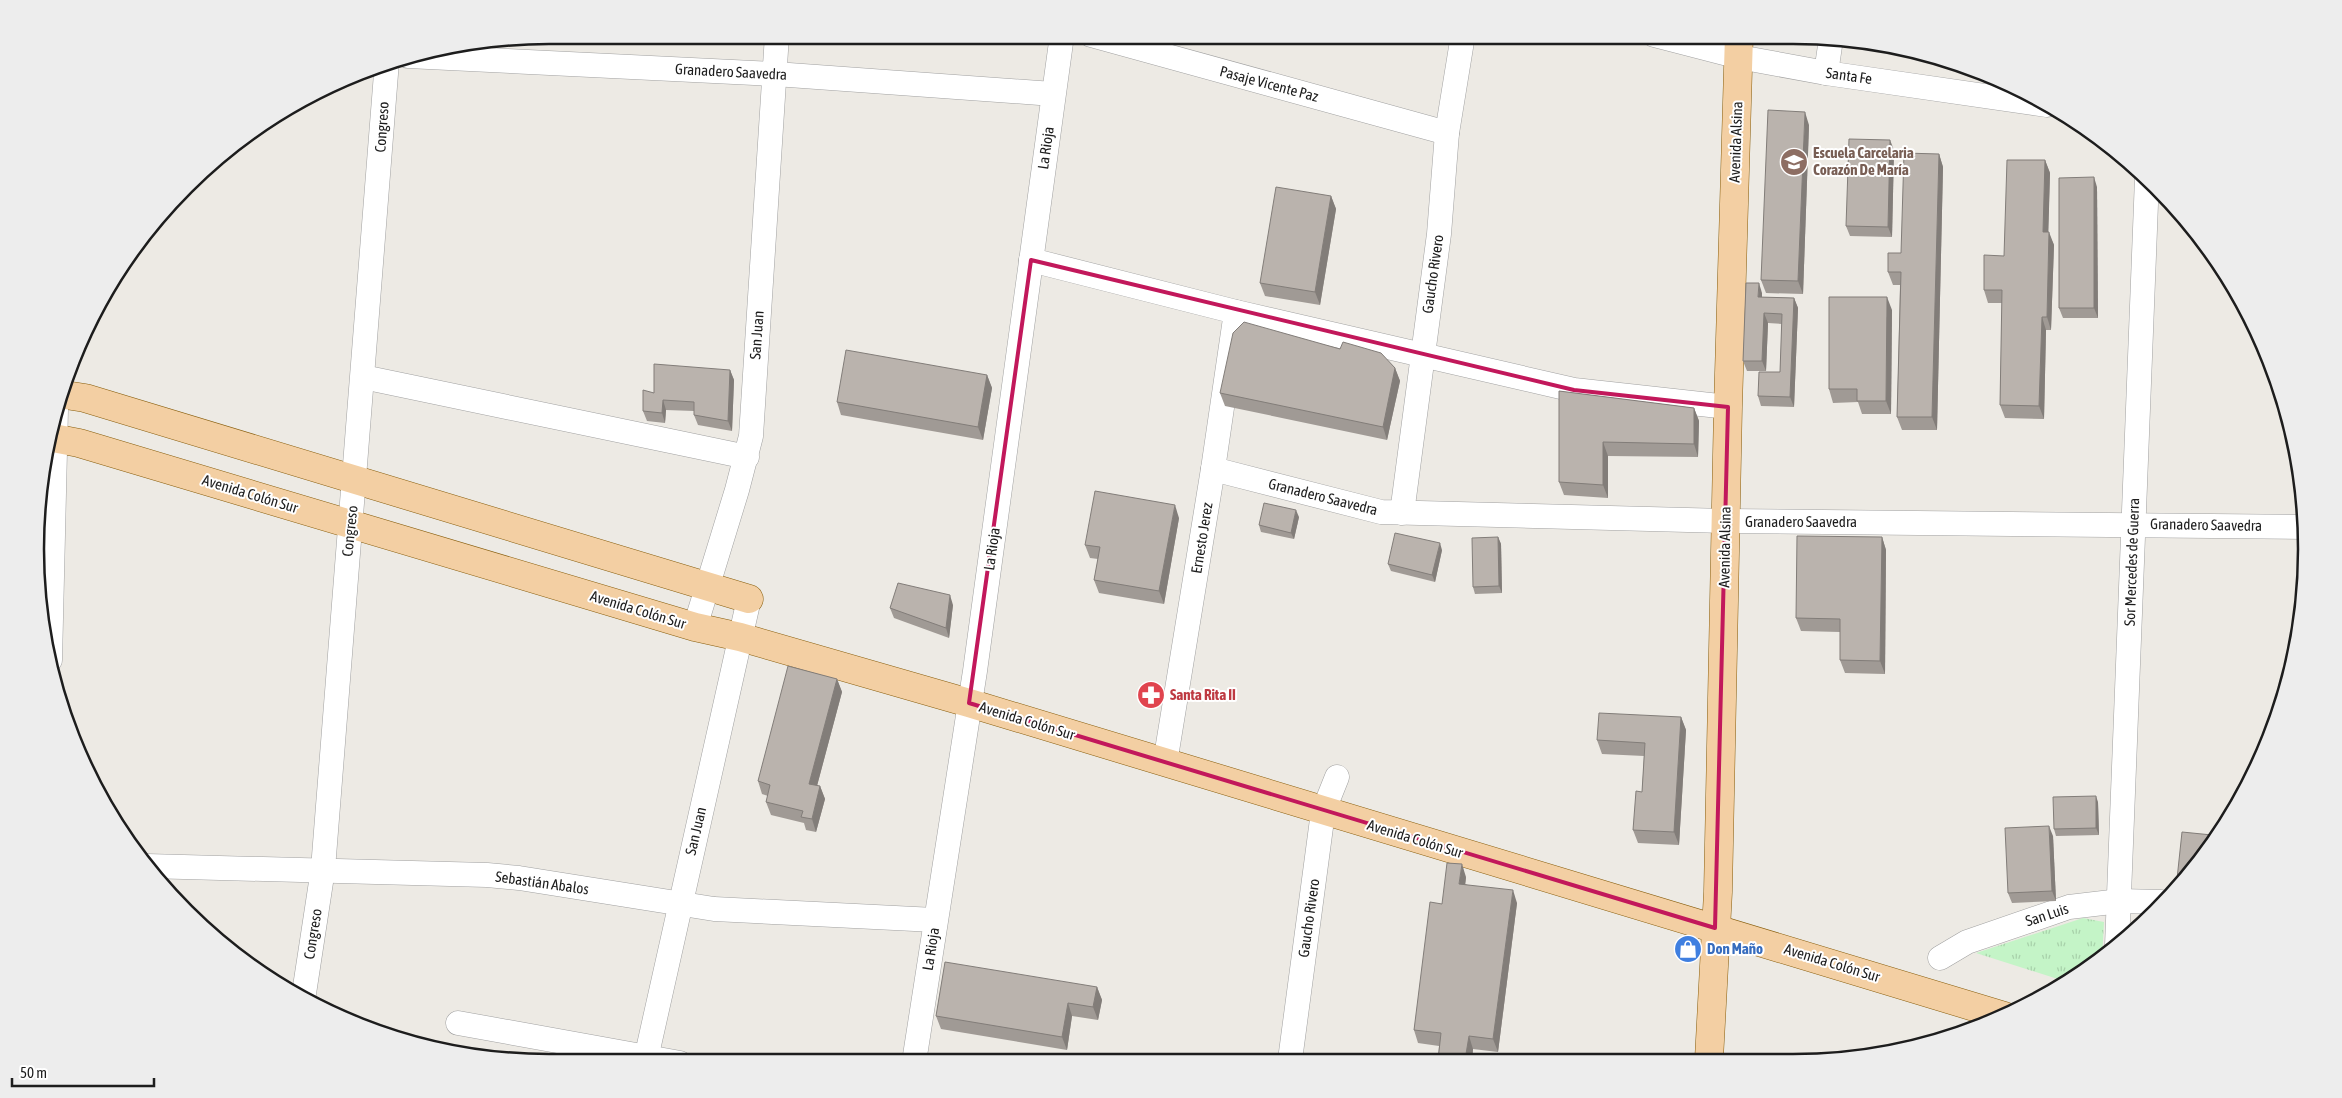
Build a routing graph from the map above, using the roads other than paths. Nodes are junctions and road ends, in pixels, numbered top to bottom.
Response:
1 (777, 44) edge
2 (1061, 44) edge
3 (1123, 44) edge
4 (1462, 44) edge
5 (1724, 44) edge
6 (1830, 45) edge
7 (1739, 46) edge
8 (433, 57) edge
9 (386, 71) edge
10 (1826, 73) junction
11 (775, 74) junction
12 (1053, 94) junction
13 (2027, 101) edge
14 (1447, 134) junction
15 (2147, 190) edge
16 (1031, 260) junction
17 (1236, 312) junction
18 (1422, 355) junction
19 (364, 377) junction
20 (68, 395) edge
21 (1728, 407) junction
22 (56, 438) edge
23 (746, 457) junction
24 (51, 464) edge
25 (1213, 469) junction
26 (356, 480) junction
27 (1402, 513) junction
28 (1726, 521) junction
29 (349, 523) junction
30 (2133, 524) junction
31 (2297, 527) edge
32 (707, 586) junction
33 (749, 599) joint
34 (695, 626) junction
35 (50, 629) edge
36 (740, 637) junction
37 (969, 703) junction
38 (1165, 764) junction
39 (1337, 777) dead end
40 (1323, 812) junction
41 (156, 866) edge
42 (324, 869) junction
43 (2120, 902) junction
44 (2154, 902) edge
45 (680, 903) junction
46 (935, 920) junction
47 (1716, 928) junction
48 (2118, 936) edge
49 (1940, 958) dead end
50 (304, 991) edge
51 (1993, 1013) edge
52 (458, 1024) dead end
53 (614, 1054) edge
54 (646, 1054) edge
55 (915, 1054) edge
56 (1291, 1054) edge
57 (1709, 1054) edge

1 - 11 street, San Juan
2 - 12 street, La Rioja
3 - 14 street, Pasaje Vicente Paz
4 - 14 street, Gaucho Rivero
5 - 7 street, Santa Fe
6 - 10 street
7 - 10 street, Santa Fe
7 - 21 main road, Avenida Alsina
8 - 11 street, Granadero Saavedra
9 - 19 street, Congreso
10 - 13 street, Santa Fe
11 - 12 street, Granadero Saavedra
11 - 23 street, San Juan
12 - 16 street, La Rioja
14 - 18 street, Gaucho Rivero
15 - 30 street, Sor Mercedes de Guerra
16 - 17 street
16 - 37 street, La Rioja
17 - 18 street
17 - 25 street, Ernesto Jerez
18 - 21 street
18 - 27 street, Gaucho Rivero
19 - 23 street
19 - 26 street, Congreso
20 - 26 main road
21 - 28 main road, Avenida Alsina
22 - 29 main road, Avenida Colón Sur
23 - 32 street, San Juan
24 - 35 street
25 - 27 street, Granadero Saavedra
25 - 38 street, Ernesto Jerez
26 - 29 street, Congreso
26 - 32 main road
27 - 28 street, Granadero Saavedra
28 - 30 street, Granadero Saavedra
28 - 47 main road, Avenida Alsina
29 - 34 main road, Avenida Colón Sur
29 - 42 street, Congreso
30 - 31 street, Granadero Saavedra
30 - 43 street, Sor Mercedes de Guerra
32 - 33 main road
32 - 34 street, San Juan
33 - 36 street, San Juan
34 - 36 main road, Avenida Colón Sur
36 - 37 main road, Avenida Colón Sur
36 - 45 street, San Juan
37 - 38 main road, Avenida Colón Sur
37 - 46 street, La Rioja
38 - 40 main road, Avenida Colón Sur
39 - 40 street, Gaucho Rivero
40 - 47 main road, Avenida Colón Sur
40 - 56 street, Gaucho Rivero
41 - 42 street, Sebastián Abalos
42 - 45 street, Sebastián Abalos
42 - 50 street, Congreso
43 - 44 street, San Luis
43 - 48 street, Sor Mercedes de Guerra
43 - 49 street, San Luis
45 - 46 street, Sebastián Abalos
45 - 54 street, San Juan
46 - 55 street, La Rioja
47 - 51 main road, Avenida Colón Sur
47 - 57 main road, Avenida Alsina
52 - 53 street

